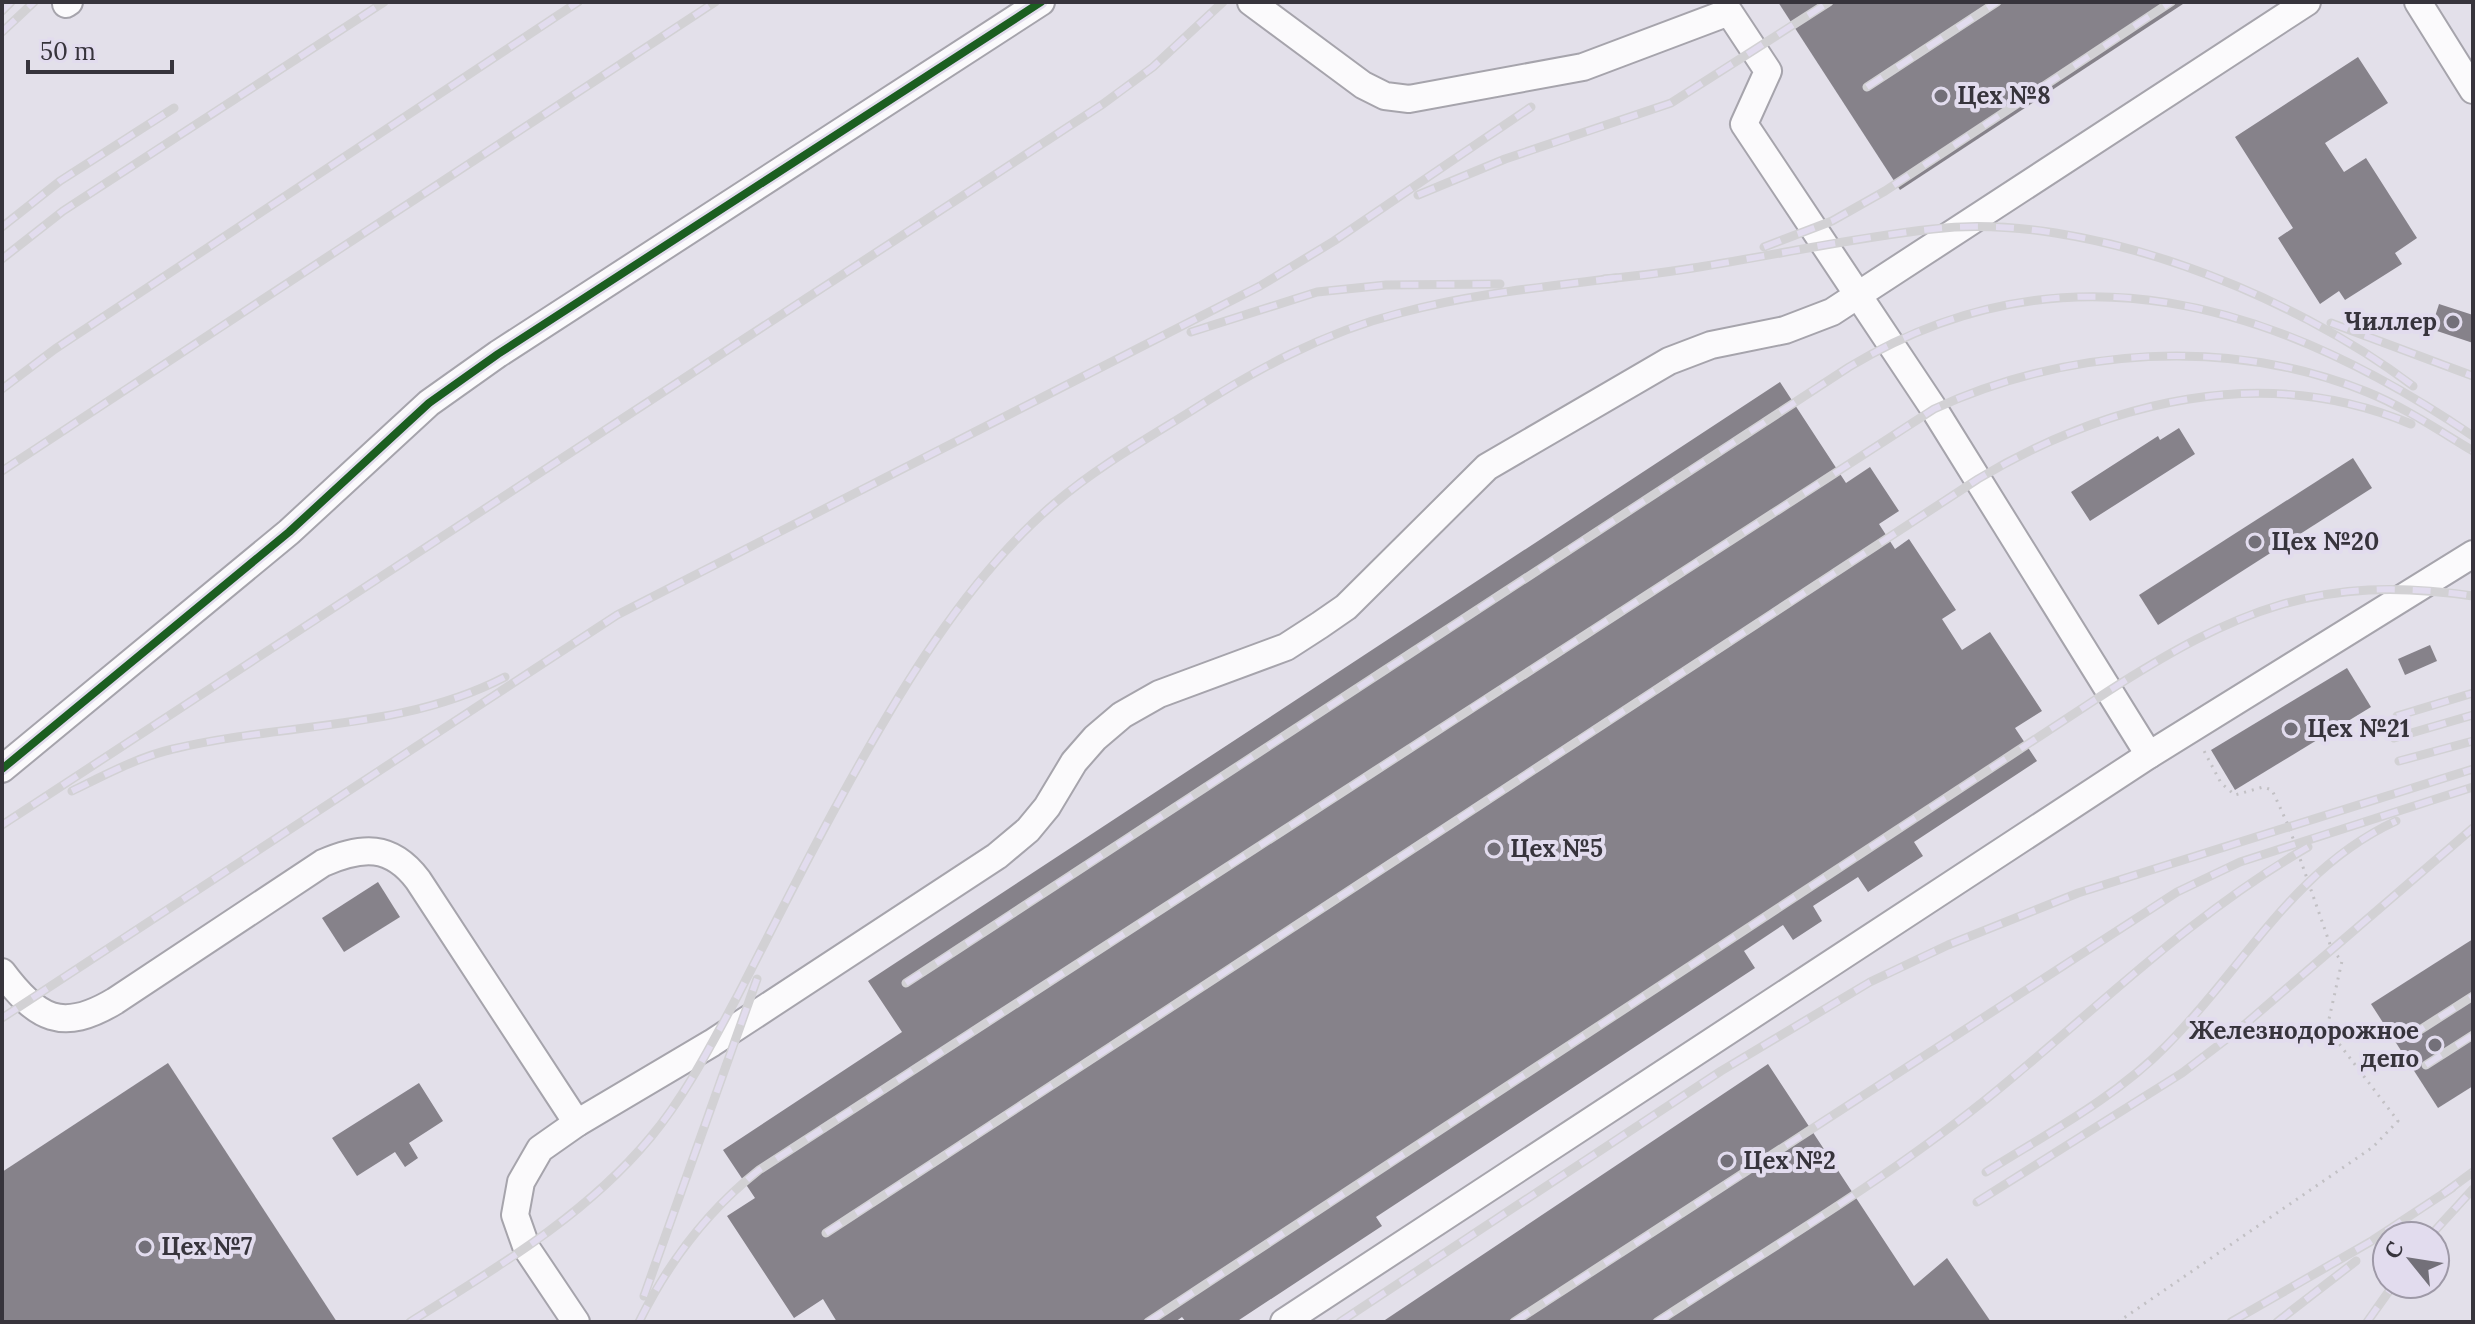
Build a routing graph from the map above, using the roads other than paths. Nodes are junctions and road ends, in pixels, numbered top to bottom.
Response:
1 (1041, 2) edge
2 (1251, 2) edge
3 (2307, 2) edge
4 (2418, 2) edge
5 (1726, 7) edge
6 (2473, 90) edge
7 (1857, 297) junction
8 (2473, 554) edge
9 (2149, 755) junction
10 (2, 769) edge
11 (2, 972) edge
12 (577, 1123) junction
13 (570, 1322) edge
14 (1284, 1322) edge

1 - 10 street
2 - 5 street
3 - 7 street
4 - 6 street
5 - 7 street
7 - 9 street
7 - 12 street
8 - 9 street
9 - 14 street
11 - 12 street
12 - 13 street

